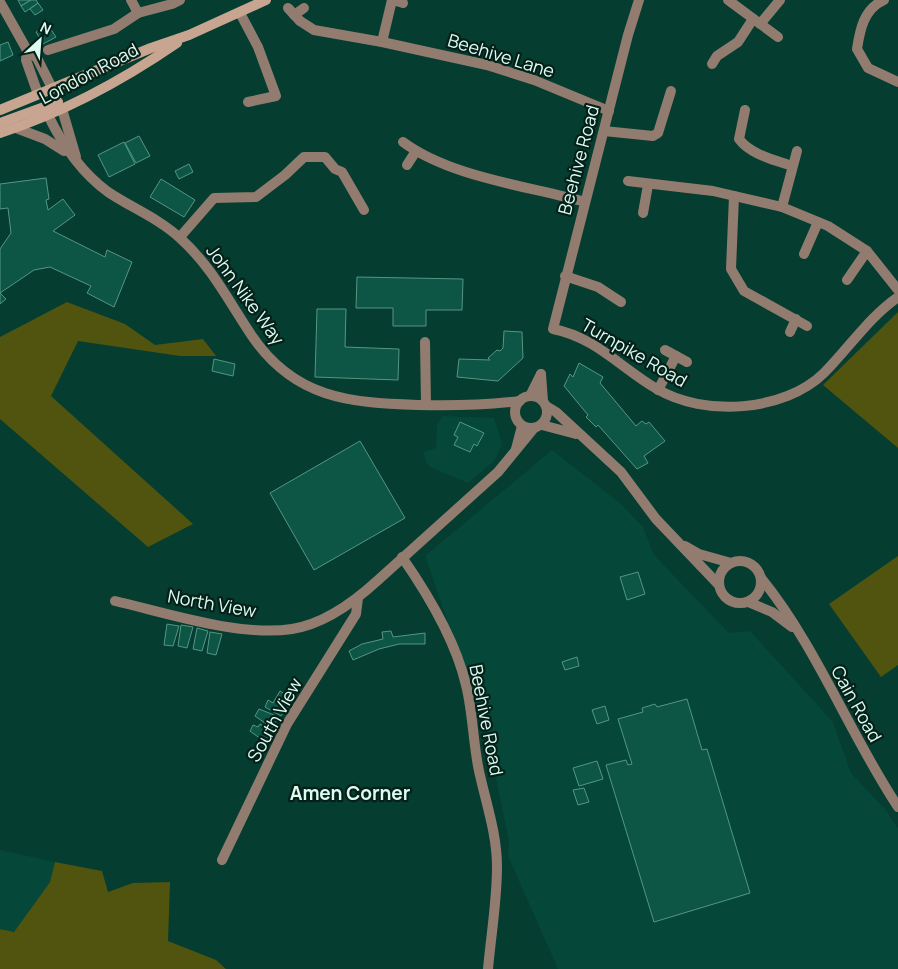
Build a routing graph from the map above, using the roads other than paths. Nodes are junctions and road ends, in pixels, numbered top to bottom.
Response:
1 (131, 0) edge
2 (180, 0) edge
3 (266, 0) edge
4 (392, 0) edge
5 (639, 0) edge
6 (728, 0) edge
7 (780, 0) edge
8 (884, 0) edge
9 (0, 2) edge
10 (404, 3) dead end
11 (304, 8) dead end
12 (138, 13) junction
13 (240, 13) junction
14 (757, 22) junction
15 (188, 35) junction
16 (778, 37) dead end
17 (382, 42) junction
18 (27, 50) junction
19 (48, 50) dead end
20 (712, 64) dead end
21 (898, 82) edge
22 (52, 88) junction
23 (670, 91) dead end
24 (38, 94) junction
25 (248, 102) dead end
26 (60, 106) junction
27 (0, 110) edge
28 (745, 110) dead end
29 (47, 111) junction
30 (609, 111) junction
31 (0, 123) edge
32 (16, 128) junction
33 (604, 131) junction
34 (0, 133) edge
35 (403, 142) dead end
36 (797, 151) dead end
37 (416, 152) junction
38 (78, 162) junction
39 (407, 165) dead end
40 (792, 166) junction
41 (628, 181) dead end
42 (648, 185) junction
43 (734, 196) junction
44 (585, 202) junction
45 (782, 207) junction
46 (364, 210) dead end
47 (643, 213) dead end
48 (818, 222) junction
49 (180, 237) junction
50 (867, 252) junction
51 (804, 254) dead end
52 (565, 276) junction
53 (847, 280) dead end
54 (898, 290) edge
55 (898, 297) edge
56 (621, 302) dead end
57 (796, 319) junction
58 (808, 326) dead end
59 (553, 329) joint
60 (790, 332) dead end
61 (425, 342) dead end
62 (665, 350) dead end
63 (676, 356) junction
64 (687, 362) dead end
65 (658, 390) junction
66 (530, 396) junction
67 (520, 401) junction
68 (544, 403) junction
69 (426, 405) junction
70 (493, 405) junction
71 (519, 422) junction
72 (538, 427) junction
73 (579, 435) junction
74 (516, 450) junction
75 (680, 544) junction
76 (402, 557) junction
77 (731, 563) junction
78 (761, 578) junction
79 (718, 584) junction
80 (358, 598) junction
81 (115, 601) dead end
82 (748, 602) junction
83 (796, 631) junction
84 (888, 792) junction
85 (898, 799) edge
86 (898, 808) edge
87 (222, 860) dead end
88 (488, 969) edge

1 - 12 street
2 - 12 street
3 - 13 main road, London Road
4 - 10 street
4 - 17 street
5 - 30 street, Beehive Road
6 - 14 street
7 - 14 street
8 - 21 street
9 - 18 street
11 - 17 street, Beehive Lane
12 - 19 street
13 - 15 main road, London Road
13 - 25 street
14 - 16 street
14 - 20 street
15 - 22 main road, London Road
15 - 26 main road, London Road
17 - 30 street, Beehive Lane
18 - 22 street
18 - 24 street
22 - 24 main road, London Road
22 - 26 main road
23 - 33 street
24 - 27 main road, London Road
24 - 29 main road
26 - 29 main road, London Road
26 - 38 street, John Nike Way
28 - 40 street
29 - 31 main road
29 - 32 main road, London Road
29 - 38 street, John Nike Way
30 - 33 street, Beehive Road
32 - 34 main road, London Road
32 - 38 street, John Nike Way
33 - 44 street, Beehive Road
35 - 37 street
36 - 40 street
37 - 39 street
37 - 44 street
38 - 49 street, John Nike Way
40 - 45 street
41 - 42 street
42 - 43 street
42 - 47 street
43 - 45 street
43 - 57 street
44 - 52 street, Beehive Road
45 - 48 street
46 - 49 street
48 - 50 street
48 - 51 street
49 - 69 street, John Nike Way
50 - 53 street
50 - 54 street
52 - 56 street
52 - 59 street, Beehive Road
55 - 65 street, Turnpike Road
57 - 58 street
57 - 60 street
59 - 65 street, Turnpike Road
61 - 69 street
62 - 63 street
63 - 64 street
63 - 65 street
66 - 67 street
66 - 68 street
66 - 68 street
67 - 70 street, John Nike Way
67 - 71 street
68 - 72 street
68 - 73 street
69 - 70 street, John Nike Way
70 - 71 street, John Nike Way
71 - 72 street
71 - 74 street
72 - 73 street
72 - 74 street
73 - 75 street
74 - 76 street
75 - 77 street
75 - 79 street
76 - 80 street, North View
76 - 88 street, Beehive Road
77 - 78 street
77 - 79 street
78 - 82 street
78 - 83 street, Cain Road
79 - 82 street
80 - 81 street, North View
80 - 87 street, South View
82 - 83 street, Cain Road
83 - 84 street, Cain Road
84 - 85 street, Cain Road
84 - 86 street, Cain Road

